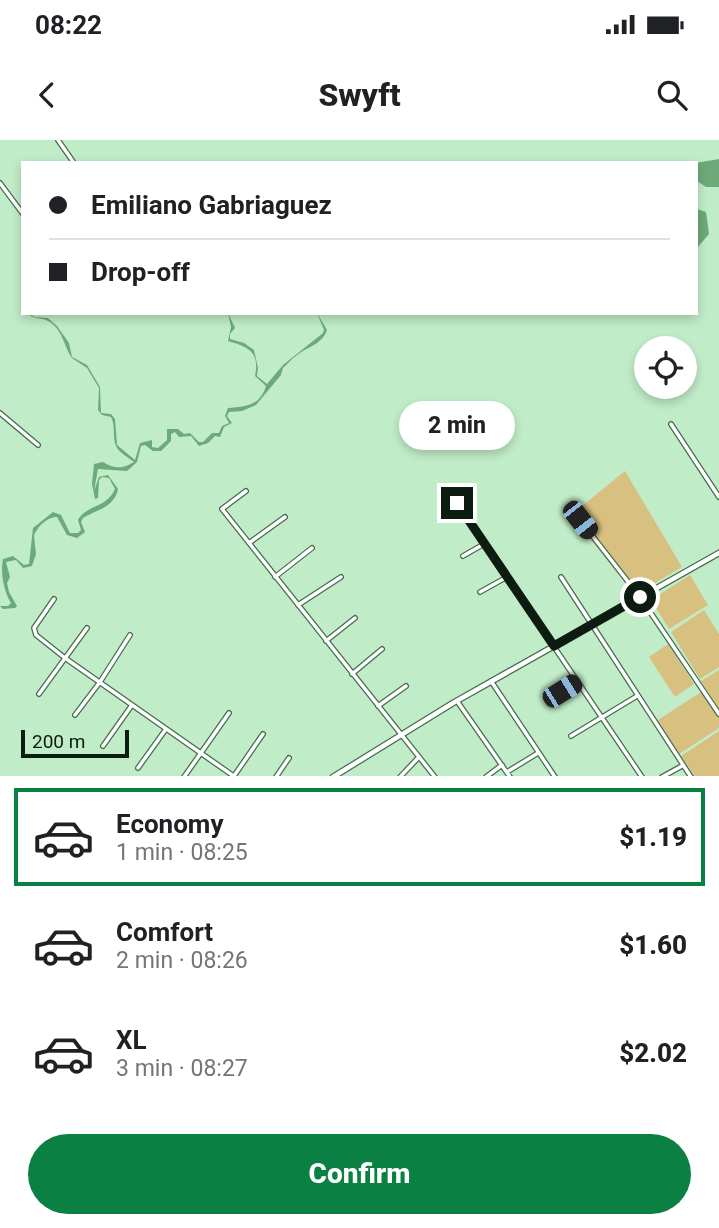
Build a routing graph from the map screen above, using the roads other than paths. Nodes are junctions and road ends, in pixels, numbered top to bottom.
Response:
1 (58, 140) edge
2 (73, 161) edge
3 (0, 183) edge
4 (21, 211) edge
5 (0, 412) edge
6 (671, 424) dead end
7 (38, 445) dead end
8 (246, 491) dead end
9 (719, 497) edge
10 (457, 503) dead end
11 (285, 517) dead end
12 (580, 520) dead end
13 (248, 543) junction
14 (484, 544) junction
15 (312, 548) dead end
16 (719, 553) edge
17 (463, 556) dead end
18 (275, 577) junction
19 (341, 577) dead end
20 (507, 577) junction
21 (561, 577) dead end
22 (480, 593) dead end
23 (640, 597) junction
24 (54, 599) dead end
25 (298, 605) junction
26 (355, 618) dead end
27 (590, 625) junction
28 (87, 628) dead end
29 (130, 635) dead end
30 (326, 641) junction
31 (554, 646) junction
32 (382, 649) dead end
33 (65, 658) junction
34 (352, 674) junction
35 (491, 681) junction
36 (577, 681) junction
37 (100, 682) junction
38 (406, 686) dead end
39 (39, 694) dead end
40 (637, 696) junction
41 (547, 700) dead end
42 (457, 701) junction
43 (132, 705) junction
44 (378, 706) junction
45 (229, 713) dead end
46 (719, 714) edge
47 (75, 715) dead end
48 (601, 717) junction
49 (166, 729) junction
50 (263, 734) dead end
51 (401, 735) junction
52 (571, 736) dead end
53 (103, 746) dead end
54 (200, 752) junction
55 (539, 753) junction
56 (419, 757) junction
57 (289, 758) dead end
58 (502, 765) junction
59 (683, 765) junction
60 (138, 768) dead end
61 (509, 774) edge
62 (184, 776) edge
63 (234, 776) edge
64 (275, 776) edge
65 (333, 776) edge
66 (400, 776) edge
67 (435, 776) edge
68 (486, 776) edge
69 (555, 776) edge
70 (642, 776) edge
71 (662, 776) edge
72 (691, 776) edge

1 - 2 street
3 - 4 street
5 - 7 street
6 - 9 street
8 - 13 street
10 - 14 street
11 - 13 street
12 - 23 street
13 - 18 street
14 - 17 street
14 - 20 street
15 - 18 street
16 - 23 main road
18 - 25 street
19 - 25 street
20 - 22 street
20 - 31 street
21 - 27 street
23 - 27 main road
23 - 46 street
24 - 33 street
25 - 30 street
26 - 30 street
27 - 31 main road
27 - 40 street
28 - 33 street
29 - 37 street
30 - 34 street
31 - 35 main road
31 - 36 street
32 - 34 street
33 - 37 street
33 - 39 street
34 - 44 street
35 - 42 main road
35 - 55 street
36 - 41 street
36 - 48 street
37 - 43 street
37 - 47 street
38 - 44 street
40 - 48 street
40 - 59 street
42 - 51 main road
42 - 58 street
43 - 49 street
43 - 53 street
44 - 51 street
45 - 54 street
48 - 52 street
48 - 70 street
49 - 54 street
49 - 60 street
50 - 63 street
51 - 56 street
51 - 65 main road
54 - 62 street
54 - 63 street
55 - 61 street
55 - 69 street
56 - 66 street
56 - 67 street
57 - 64 street
58 - 61 street
58 - 68 street
59 - 71 street
59 - 72 street

